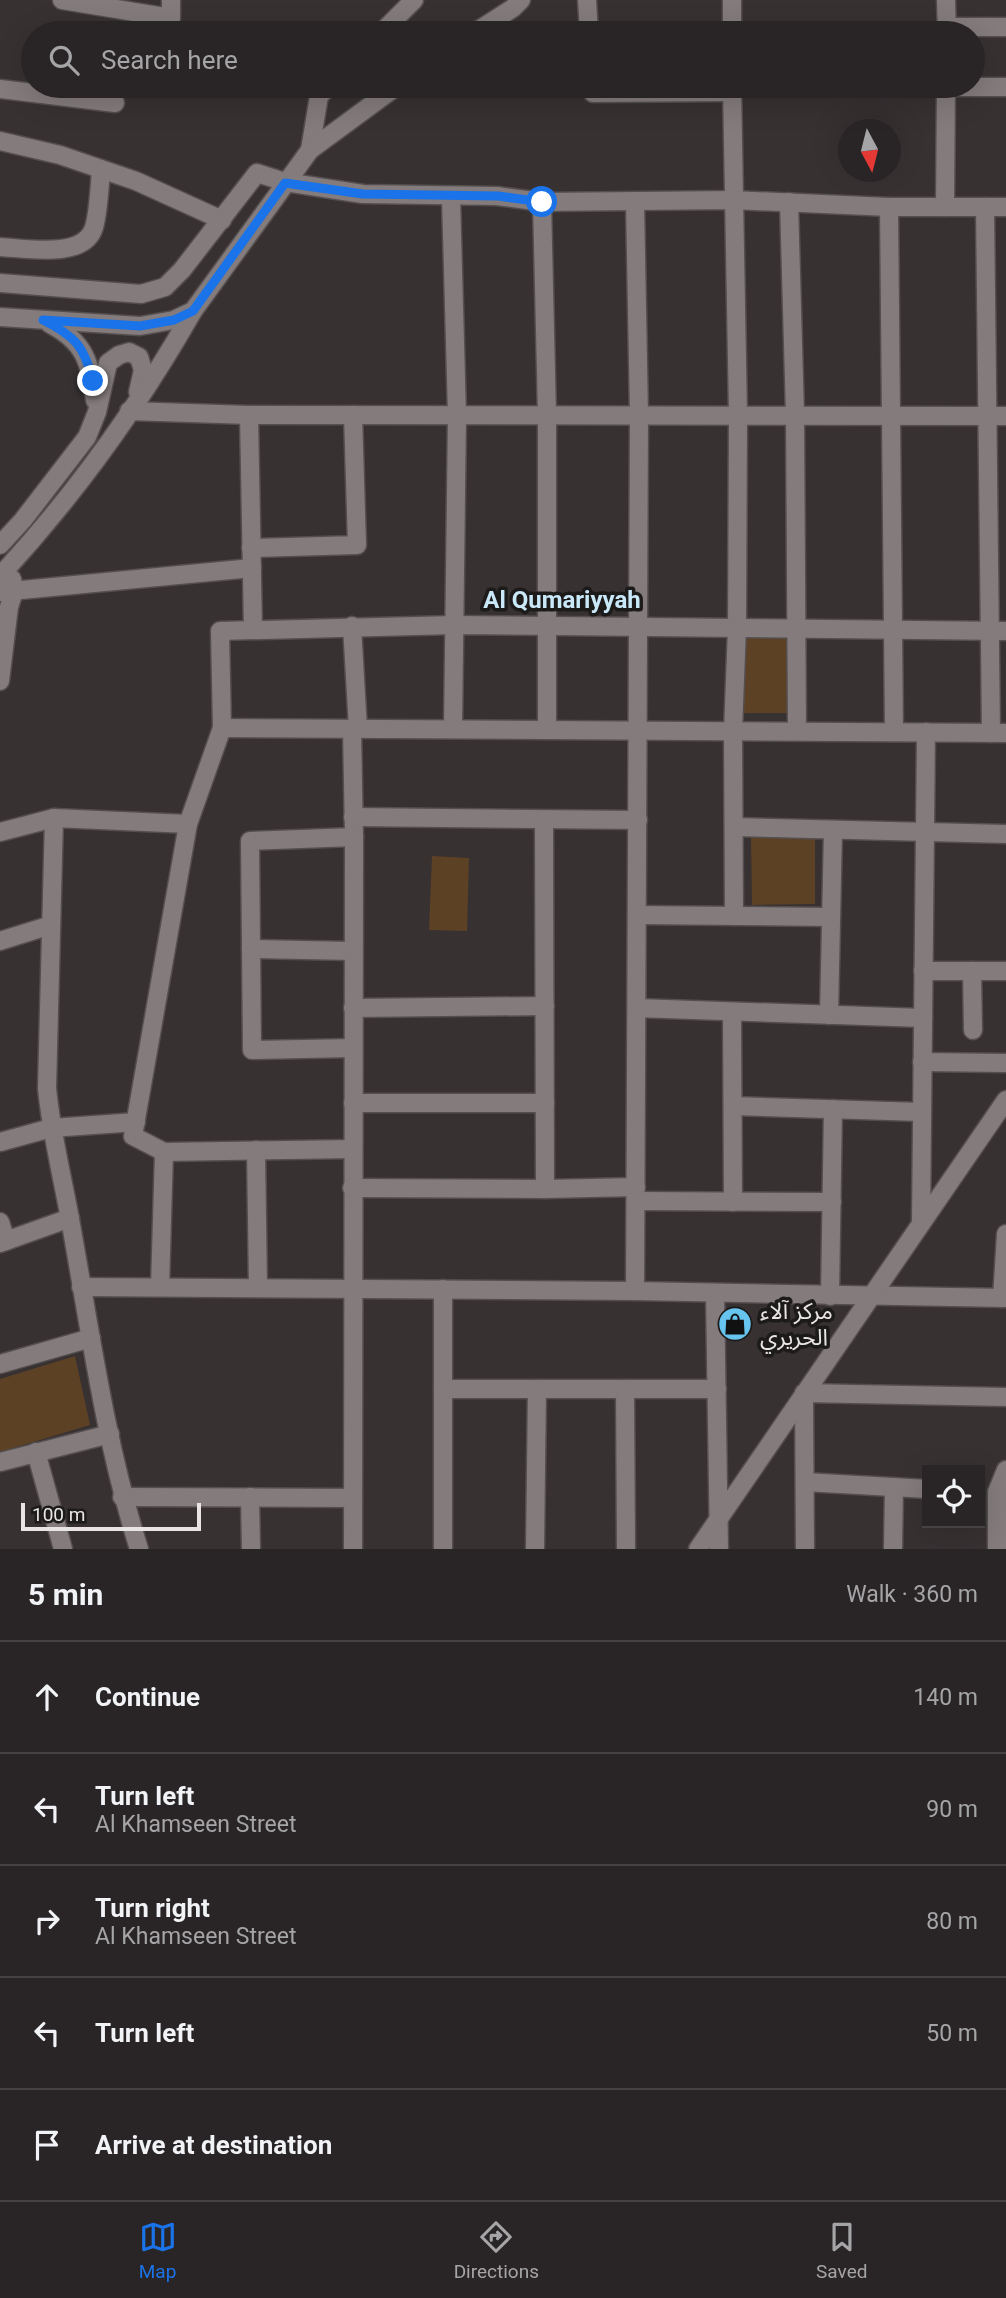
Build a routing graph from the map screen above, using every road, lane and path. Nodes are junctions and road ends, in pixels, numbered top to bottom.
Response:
1 (62, 0) edge
2 (172, 0) edge
3 (414, 0) edge
4 (587, 0) edge
5 (732, 0) edge
6 (946, 0) edge
7 (513, 3) edge
8 (393, 21) edge
9 (490, 21) edge
10 (588, 21) edge
11 (732, 21) edge
12 (947, 21) edge
13 (1006, 27) edge
14 (985, 28) edge
15 (985, 87) edge
16 (1006, 87) edge
17 (0, 89) edge
18 (21, 92) edge
19 (74, 98) edge
20 (319, 98) edge
21 (381, 98) edge
22 (732, 98) edge
23 (946, 98) edge
24 (115, 103) dead end
25 (0, 141) edge
26 (310, 150) junction
27 (102, 169) junction
28 (285, 183) junction
29 (452, 197) junction
30 (733, 200) junction
31 (542, 202) junction
32 (635, 202) junction
33 (789, 202) junction
34 (889, 206) junction
35 (945, 207) junction
36 (985, 207) junction
37 (1006, 207) edge
38 (222, 219) junction
39 (0, 247) edge
40 (0, 283) edge
41 (193, 311) junction
42 (0, 317) edge
43 (43, 320) junction
44 (129, 411) junction
45 (97, 412) junction
46 (249, 415) junction
47 (354, 415) junction
48 (457, 415) junction
49 (547, 415) junction
50 (639, 415) junction
51 (738, 415) junction
52 (795, 415) junction
53 (891, 415) junction
54 (987, 415) junction
55 (1006, 416) edge
56 (0, 545) edge
57 (251, 548) junction
58 (252, 568) junction
59 (5, 571) edge
60 (7, 591) edge
61 (454, 625) junction
62 (352, 626) junction
63 (547, 626) junction
64 (637, 627) junction
65 (737, 628) junction
66 (797, 629) junction
67 (253, 630) junction
68 (893, 630) junction
69 (998, 631) edge
70 (0, 681) edge
71 (222, 728) junction
72 (355, 729) junction
73 (453, 729) junction
74 (547, 730) junction
75 (638, 731) junction
76 (733, 731) junction
77 (797, 732) junction
78 (894, 732) junction
79 (926, 732) junction
80 (998, 733) edge
81 (353, 817) junction
82 (54, 818) junction
83 (544, 820) junction
84 (638, 820) junction
85 (188, 824) junction
86 (734, 827) junction
87 (833, 830) junction
88 (0, 832) edge
89 (925, 832) junction
90 (1006, 834) edge
91 (354, 837) junction
92 (637, 915) junction
93 (734, 916) junction
94 (831, 917) junction
95 (51, 925) junction
96 (0, 941) edge
97 (251, 949) junction
98 (353, 951) junction
99 (923, 971) junction
100 (972, 971) junction
101 (1006, 971) edge
102 (545, 1006) junction
103 (353, 1008) junction
104 (636, 1008) junction
105 (732, 1012) junction
106 (829, 1015) junction
107 (923, 1018) junction
108 (973, 1030) dead end
109 (353, 1048) junction
110 (922, 1062) junction
111 (1006, 1063) edge
112 (1006, 1100) edge
113 (353, 1103) junction
114 (545, 1103) junction
115 (733, 1106) junction
116 (833, 1109) junction
117 (921, 1112) junction
118 (136, 1122) junction
119 (51, 1128) junction
120 (0, 1142) edge
121 (353, 1149) junction
122 (256, 1150) junction
123 (164, 1152) junction
124 (352, 1188) junction
125 (545, 1189) junction
126 (636, 1194) junction
127 (733, 1202) junction
128 (832, 1202) junction
129 (70, 1218) junction
130 (0, 1222) edge
131 (921, 1223) junction
132 (1006, 1234) edge
133 (3, 1242) edge
134 (81, 1287) junction
135 (160, 1287) junction
136 (258, 1287) junction
137 (353, 1289) junction
138 (443, 1289) junction
139 (635, 1291) junction
140 (715, 1293) junction
141 (830, 1296) junction
142 (870, 1297) junction
143 (1004, 1298) edge
144 (91, 1338) junction
145 (0, 1364) edge
146 (443, 1389) junction
147 (537, 1389) junction
148 (625, 1389) junction
149 (717, 1389) junction
150 (804, 1393) junction
151 (1006, 1397) edge
152 (110, 1434) junction
153 (37, 1452) junction
154 (0, 1462) edge
155 (1006, 1470) edge
156 (805, 1482) junction
157 (894, 1487) junction
158 (922, 1489) edge
159 (988, 1492) edge
160 (122, 1497) junction
161 (250, 1497) junction
162 (353, 1498) junction
163 (720, 1518) junction
164 (62, 1549) edge
165 (139, 1549) edge
166 (251, 1549) edge
167 (353, 1549) edge
168 (443, 1549) edge
169 (535, 1549) edge
170 (626, 1549) edge
171 (698, 1549) edge
172 (719, 1549) edge
173 (805, 1549) edge
174 (893, 1549) edge
175 (997, 1549) edge

1 - 2 street
3 - 8 street
4 - 10 street
5 - 11 street
6 - 12 street
7 - 9 street
13 - 14 street
15 - 16 street
17 - 18 street
19 - 24 street
20 - 26 street
21 - 26 street
22 - 30 street
23 - 35 street
25 - 27 street
26 - 28 street
27 - 38 street
27 - 39 street
28 - 29 street
28 - 38 street
28 - 41 street
29 - 31 street
29 - 48 street
30 - 32 street
30 - 33 street
30 - 51 street
31 - 32 street
31 - 49 street
32 - 50 street
33 - 34 street
33 - 52 street
34 - 35 street
34 - 53 street
35 - 36 street
36 - 37 street
36 - 54 street
38 - 40 street
41 - 43 street
41 - 44 street
42 - 43 street
43 - 45 street
44 - 45 street
44 - 46 street
44 - 59 street
45 - 56 street
46 - 47 street
46 - 57 street
47 - 48 street
47 - 57 street
48 - 49 street
48 - 61 street
49 - 50 street
49 - 63 street
50 - 51 street
50 - 64 street
51 - 52 street
51 - 65 street
52 - 53 street
52 - 66 street
53 - 54 street
53 - 68 street
54 - 55 street
54 - 69 street
57 - 58 street
58 - 60 street
58 - 67 street
59 - 60 street
60 - 70 street
61 - 62 street
61 - 63 street
61 - 73 street
62 - 67 street
62 - 72 street
63 - 64 street
63 - 74 street
64 - 65 street
64 - 75 street
65 - 66 street
65 - 76 street
66 - 68 street
66 - 77 street
67 - 71 street
68 - 69 street
68 - 78 street
69 - 80 street
71 - 72 street
71 - 85 street
72 - 73 street
72 - 81 street
73 - 74 street
74 - 75 street
75 - 76 street
75 - 84 street
76 - 77 street
76 - 86 street
77 - 78 street
78 - 79 street
79 - 80 street
79 - 89 street
81 - 83 street
81 - 91 street
82 - 85 street
82 - 88 street
82 - 95 street
83 - 84 street
83 - 102 street
84 - 92 street
85 - 118 street
86 - 87 street
86 - 93 street
87 - 89 street
87 - 94 street
89 - 90 street
89 - 99 street
91 - 97 street
91 - 98 street
92 - 93 street
92 - 104 street
93 - 94 street
94 - 106 street
95 - 96 street
95 - 119 street
97 - 98 street
97 - 109 street
98 - 103 street
99 - 100 street
99 - 107 street
100 - 101 street
100 - 108 street
102 - 103 street
102 - 114 street
103 - 109 street
104 - 105 street
104 - 126 street
105 - 106 street
105 - 115 street
106 - 107 street
107 - 110 street
109 - 113 street
110 - 111 street
110 - 117 street
112 - 131 street
113 - 114 street
113 - 121 street
114 - 125 street
115 - 116 street
115 - 127 street
116 - 117 street
116 - 128 street
117 - 131 street
118 - 119 street
118 - 123 street
119 - 120 street
119 - 129 street
121 - 122 street
121 - 124 street
122 - 123 street
122 - 136 street
123 - 135 street
124 - 125 street
124 - 137 street
125 - 126 street
126 - 127 street
126 - 139 street
127 - 128 street
128 - 141 street
129 - 133 street
129 - 134 street
130 - 133 street
131 - 142 street
132 - 143 street
134 - 135 street
134 - 144 street
135 - 136 street
136 - 137 street
137 - 138 street
137 - 162 street
138 - 139 street
138 - 146 street
139 - 140 street
140 - 141 street
140 - 149 street
141 - 142 street
142 - 143 street
142 - 150 street
144 - 145 street
144 - 152 street
146 - 147 street
146 - 168 street
147 - 148 street
147 - 169 street
148 - 149 street
148 - 170 street
149 - 163 street
150 - 151 street
150 - 156 street
150 - 163 street
152 - 153 street
152 - 160 street
153 - 154 street
153 - 164 street
155 - 159 street
156 - 157 street
156 - 173 street
157 - 158 street
157 - 174 street
159 - 175 street
160 - 161 street
160 - 165 street
161 - 162 street
161 - 166 street
162 - 167 street
163 - 171 street
163 - 172 street

